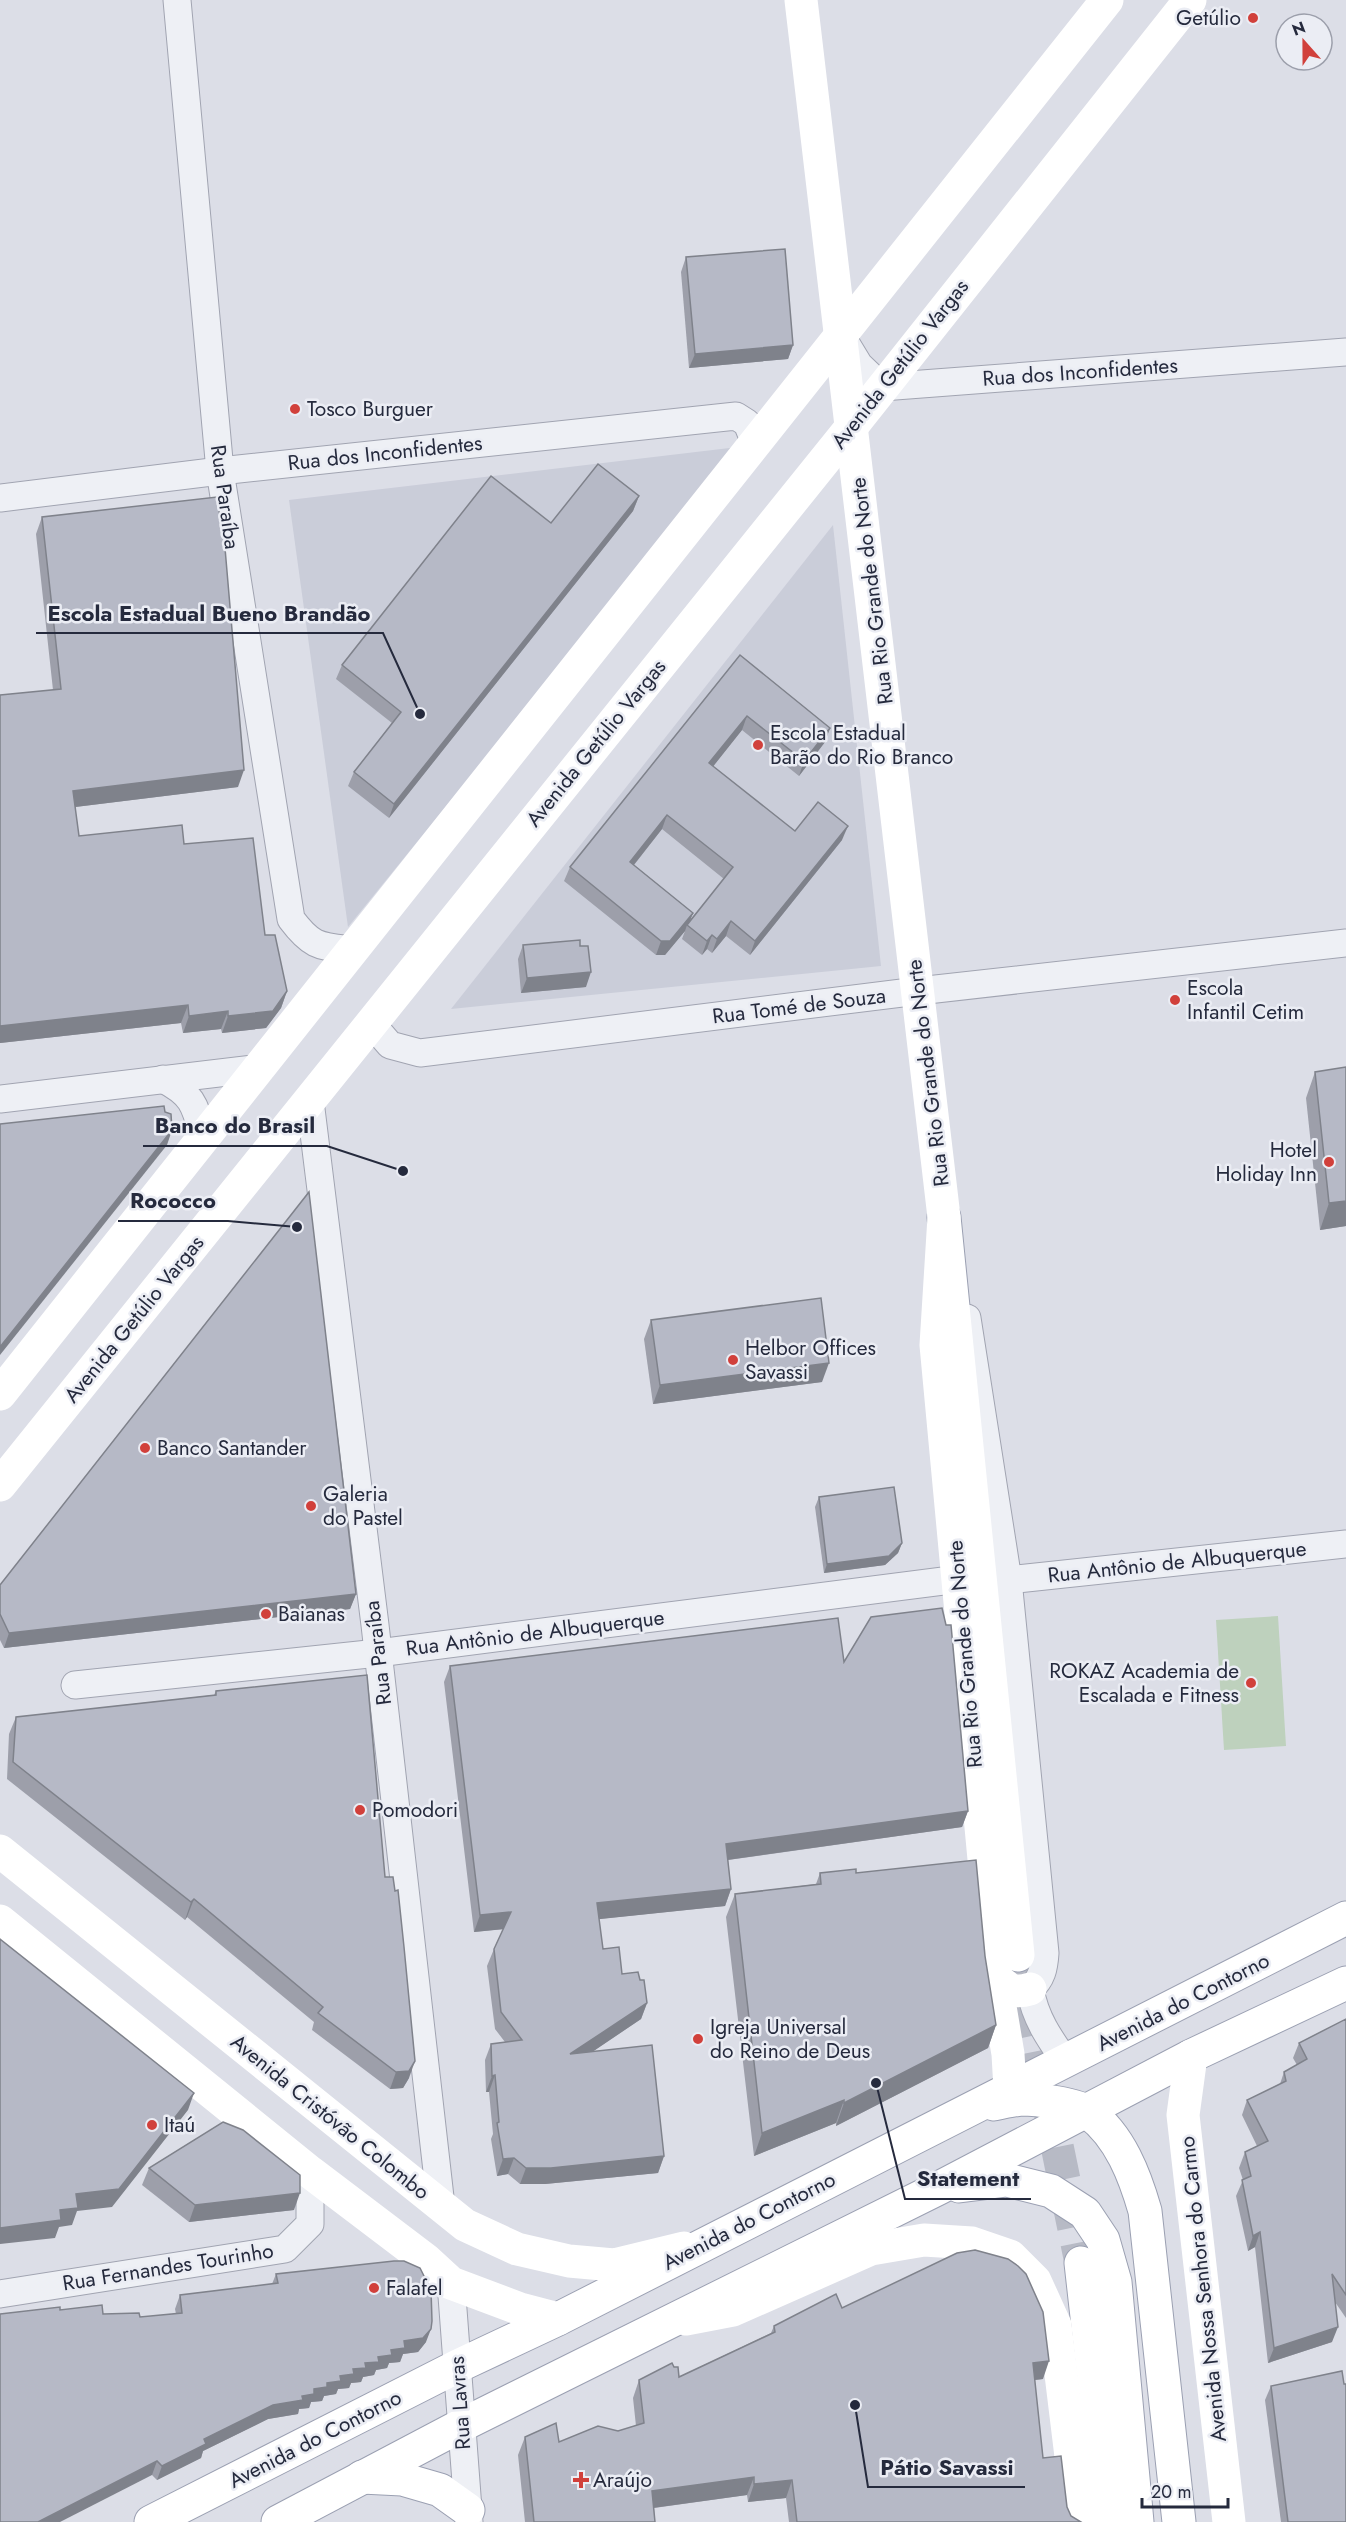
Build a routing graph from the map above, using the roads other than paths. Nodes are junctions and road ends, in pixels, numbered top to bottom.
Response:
1 (177, 0) edge
2 (801, 0) edge
3 (1107, 0) edge
4 (1190, 0) edge
5 (840, 333) junction
6 (1346, 352) edge
7 (882, 387) junction
8 (853, 425) junction
9 (755, 442) junction
10 (220, 471) junction
11 (812, 474) junction
12 (861, 496) junction
13 (0, 498) edge
14 (1346, 943) edge
15 (352, 950) junction
16 (918, 991) junction
17 (371, 1023) junction
18 (261, 1068) junction
19 (163, 1079) junction
20 (0, 1099) edge
21 (310, 1101) junction
22 (204, 1138) junction
23 (944, 1217) junction
24 (0, 1394) edge
25 (0, 1485) edge
26 (1346, 1544) edge
27 (958, 1579) junction
28 (1008, 1580) junction
29 (378, 1653) junction
30 (75, 1685) dead end
31 (0, 1851) edge
32 (1346, 1918) edge
33 (0, 1921) edge
34 (1007, 1966) junction
35 (1346, 1983) edge
36 (1030, 1989) junction
37 (1191, 2056) junction
38 (1066, 2062) junction
39 (1010, 2089) junction
40 (974, 2107) junction
41 (1087, 2111) junction
42 (310, 2172) junction
43 (939, 2188) junction
44 (441, 2206) junction
45 (706, 2242) junction
46 (1080, 2263) tunnel mouth
47 (451, 2283) junction
48 (0, 2294) edge
49 (558, 2319) junction
50 (666, 2322) junction
51 (458, 2366) junction
52 (462, 2425) junction
53 (362, 2477) junction
54 (469, 2516) edge
55 (151, 2522) edge
56 (278, 2522) edge
57 (1079, 2522) edge
58 (1110, 2522) edge
59 (1137, 2522) edge
60 (1179, 2522) edge
61 (1228, 2522) edge

1 - 10 street, Rua Paraíba
2 - 5 main road, Rua Rio Grande do Norte
3 - 5 main road
4 - 7 main road, Avenida Getúlio Vargas
5 - 7 street
5 - 8 main road, Rua Rio Grande do Norte
5 - 9 main road
6 - 7 street, Rua dos Inconfidentes
7 - 8 main road, Avenida Getúlio Vargas
8 - 11 main road, Avenida Getúlio Vargas
8 - 12 main road, Rua Rio Grande do Norte
9 - 10 street, Rua dos Inconfidentes
9 - 15 main road
10 - 13 street, Rua dos Inconfidentes
10 - 15 street, Rua Paraíba
11 - 12 main road
11 - 17 main road, Avenida Getúlio Vargas
12 - 16 main road, Rua Rio Grande do Norte
14 - 16 street, Rua Tomé de Souza
15 - 18 main road
16 - 17 street, Rua Tomé de Souza
16 - 23 main road, Rua Rio Grande do Norte
17 - 21 main road, Avenida Getúlio Vargas
18 - 19 street
18 - 22 main road
19 - 20 street
19 - 22 street
21 - 25 main road, Avenida Getúlio Vargas
21 - 29 street, Rua Paraíba
22 - 24 main road
23 - 27 main road, Rua Rio Grande do Norte
23 - 28 street, Rua Rio Grande do Norte
23 - 34 main road
26 - 28 street, Rua Antônio de Albuquerque
27 - 29 street, Rua Antônio de Albuquerque
27 - 34 main road, Rua Rio Grande do Norte
28 - 36 street, Rua Rio Grande do Norte
29 - 30 street, Rua Antônio de Albuquerque
29 - 44 street, Rua Paraíba
31 - 44 main road, Avenida Cristóvão Colombo
32 - 38 main road, Avenida do Contorno
33 - 42 main road
34 - 36 main road
34 - 39 main road, Rua Rio Grande do Norte
35 - 37 main road
36 - 38 street
37 - 41 main road
37 - 61 main road, Avenida Nossa Senhora do Carmo
38 - 39 main road, Avenida do Contorno
39 - 40 main road, Avenida do Contorno
40 - 41 main road
40 - 45 main road, Avenida do Contorno
41 - 43 main road
41 - 60 main road
42 - 47 main road
42 - 48 street, Rua Fernandes Tourinho
43 - 50 main road
43 - 59 main road
44 - 45 main road, Avenida Cristóvão Colombo
45 - 49 main road, Avenida do Contorno
46 - 58 main road
47 - 49 main road
47 - 51 street, Rua Lavras
49 - 50 main road
49 - 51 main road, Avenida do Contorno
50 - 52 main road
50 - 57 main road
51 - 52 street, Rua Lavras
51 - 55 main road, Avenida do Contorno
52 - 53 main road
52 - 54 street, Rua Lavras
53 - 54 main road
53 - 56 main road

